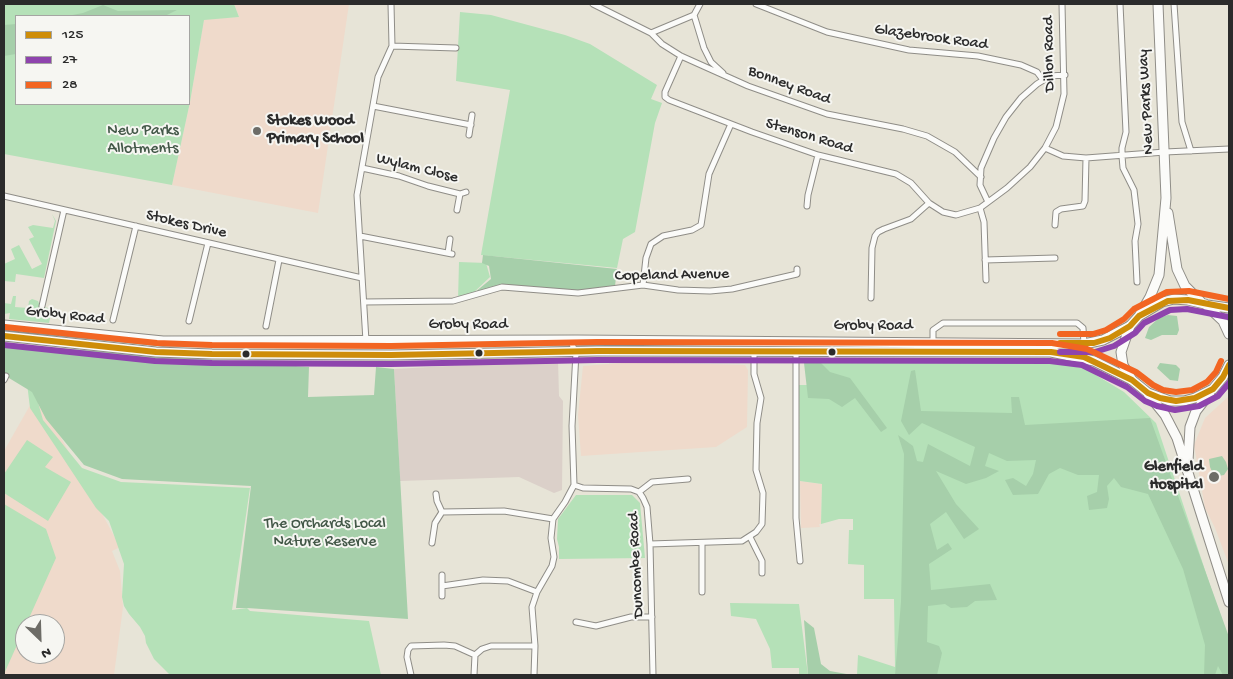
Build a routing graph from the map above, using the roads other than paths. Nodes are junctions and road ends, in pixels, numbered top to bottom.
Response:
1 (391, 4) edge
2 (593, 4) edge
3 (700, 4) edge
4 (756, 4) edge
5 (1062, 4) edge
6 (1120, 4) edge
7 (1158, 4) edge
8 (1174, 4) edge
9 (694, 15) junction
10 (651, 33) junction
11 (392, 46) junction
12 (456, 48) dead end
13 (681, 56) junction
14 (1064, 75) junction
15 (725, 76) junction
16 (1043, 80) junction
17 (373, 106) junction
18 (472, 115) dead end
19 (731, 124) junction
20 (471, 125) junction
21 (469, 135) dead end
22 (1045, 148) junction
23 (1229, 149) edge
24 (1190, 151) junction
25 (1165, 152) junction
26 (818, 155) junction
27 (1122, 156) junction
28 (1086, 158) junction
29 (362, 168) junction
30 (981, 176) junction
31 (4, 196) edge
32 (1166, 198) junction
33 (988, 202) junction
34 (929, 203) junction
35 (807, 206) dead end
36 (980, 208) junction
37 (64, 210) junction
38 (457, 210) dead end
39 (1054, 225) dead end
40 (136, 226) junction
41 (360, 236) junction
42 (450, 239) dead end
43 (208, 243) junction
44 (1056, 258) dead end
45 (279, 260) junction
46 (985, 260) junction
47 (796, 268) dead end
48 (362, 278) junction
49 (986, 280) dead end
50 (1137, 282) dead end
51 (643, 285) junction
52 (871, 298) dead end
53 (364, 302) junction
54 (1203, 303) junction
55 (42, 306) dead end
56 (1229, 308) edge
57 (1139, 316) junction
58 (113, 320) dead end
59 (189, 321) dead end
60 (4, 325) edge
61 (266, 326) dead end
62 (1130, 326) junction
63 (1229, 334) edge
64 (4, 336) edge
65 (570, 340) junction
66 (366, 342) junction
67 (933, 342) junction
68 (1084, 344) junction
69 (754, 351) junction
70 (796, 352) junction
71 (576, 353) junction
72 (1229, 365) edge
73 (1132, 380) junction
74 (1229, 382) edge
75 (1216, 386) junction
76 (1148, 393) junction
77 (1187, 466) junction
78 (688, 479) dead end
79 (574, 485) junction
80 (639, 492) junction
81 (436, 494) dead end
82 (442, 512) junction
83 (553, 518) junction
84 (750, 537) junction
85 (702, 542) junction
86 (432, 543) dead end
87 (650, 544) junction
88 (800, 561) dead end
89 (762, 572) dead end
90 (442, 575) dead end
91 (442, 586) junction
92 (537, 592) junction
93 (702, 592) dead end
94 (442, 596) dead end
95 (1229, 602) edge
96 (652, 617) junction
97 (576, 622) dead end
98 (534, 646) junction
99 (475, 655) junction
100 (411, 675) edge
101 (474, 675) edge
102 (534, 675) edge
103 (653, 675) edge

1 - 11 street
2 - 10 street, Bonney Road
3 - 9 street
4 - 16 street, Glazebrook Road
5 - 14 street, Dillon Road
6 - 27 street
7 - 25 main road, New Parks Way
8 - 24 street
9 - 10 street
9 - 15 street
10 - 13 street, Bonney Road
11 - 12 street
11 - 17 street
13 - 15 street, Bonney Road
13 - 19 street, Stenson Road
14 - 16 street
14 - 22 street, Dillon Road
15 - 30 street, Bonney Road
16 - 30 street
17 - 20 street
17 - 29 street
18 - 20 street
19 - 26 street, Stenson Road
19 - 51 street
20 - 21 street
22 - 28 street
22 - 33 street, Dillon Road
23 - 24 street
24 - 25 street
25 - 27 street
25 - 32 main road, New Parks Way
26 - 34 street, Stenson Road
26 - 35 street
27 - 28 street
27 - 50 street
28 - 39 street
29 - 38 street, Wylam Close
29 - 41 street
30 - 33 street
31 - 37 street, Stokes Drive
32 - 54 main road, New Parks Way
32 - 57 main road, New Parks Way
33 - 36 street, Dillon Road
34 - 36 street, Stenson Road
34 - 52 street
36 - 46 street
37 - 40 street, Stokes Drive
37 - 55 street
40 - 43 street, Stokes Drive
40 - 58 street
41 - 42 street
41 - 48 street
43 - 45 street, Stokes Drive
43 - 59 street
44 - 46 street
45 - 48 street, Stokes Drive
45 - 61 street
46 - 49 street
47 - 51 street, Copeland Avenue
48 - 53 street
51 - 53 street, Copeland Avenue
53 - 66 street
54 - 56 main road
54 - 57 main road
54 - 63 main road, New Parks Way
57 - 62 main road
60 - 66 main road, Groby Road
62 - 68 main road, Groby Road
62 - 73 main road
64 - 71 main road, Groby Road
65 - 66 main road, Groby Road
65 - 67 main road, Groby Road
65 - 71 street
67 - 68 main road, Groby Road
67 - 68 street, Groby Road
69 - 70 main road, Groby Road
69 - 71 main road, Groby Road
69 - 84 street
70 - 73 main road, Groby Road
70 - 88 street
71 - 79 street
72 - 75 main road
73 - 76 main road
74 - 75 street
75 - 76 main road
75 - 77 main road
76 - 77 main road
77 - 95 main road
78 - 80 street
79 - 80 street, Duncombe Road
79 - 83 street
80 - 87 street, Duncombe Road
81 - 82 street
82 - 83 street
82 - 86 street
83 - 92 street
84 - 85 street
84 - 89 street
85 - 87 street
85 - 93 street
87 - 96 street, Duncombe Road
90 - 91 street
91 - 92 street
91 - 94 street
92 - 98 street
96 - 97 street
96 - 103 street, Duncombe Road
98 - 99 street
98 - 102 street
99 - 100 street
99 - 101 street

